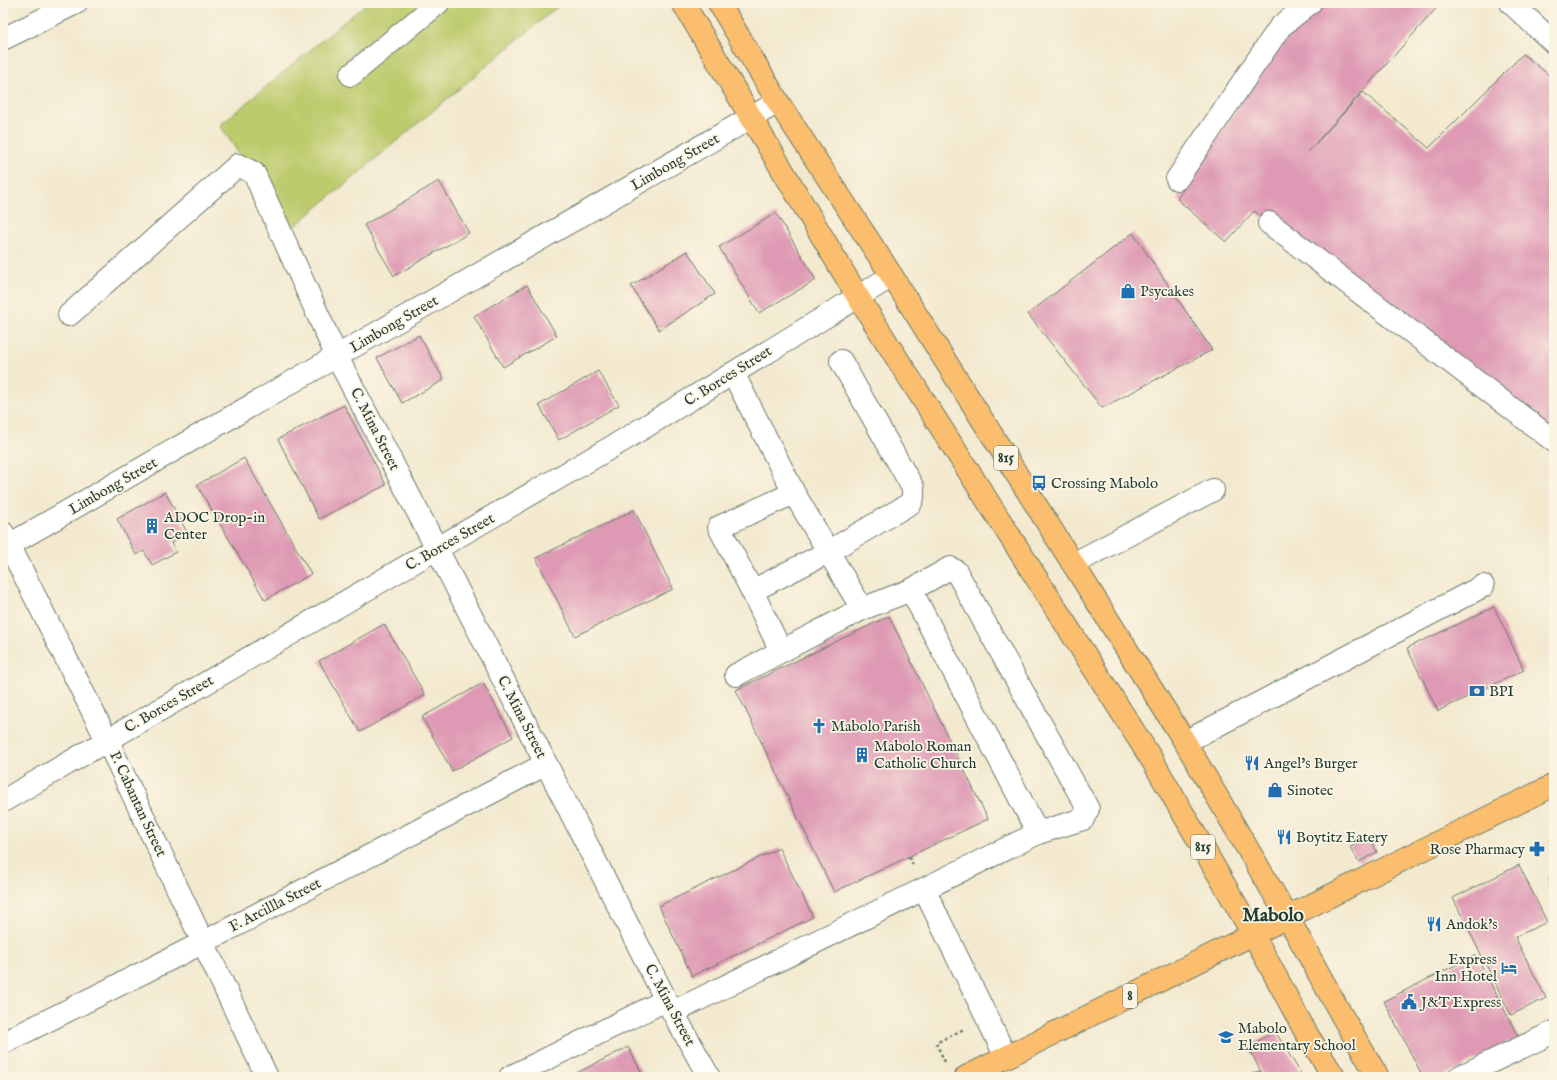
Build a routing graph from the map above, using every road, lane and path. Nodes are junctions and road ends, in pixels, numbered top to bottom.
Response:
1 (76, 3) edge
2 (438, 3) edge
3 (683, 3) edge
4 (719, 3) edge
5 (1310, 3) edge
6 (1510, 3) edge
7 (3, 39) edge
8 (1554, 43) edge
9 (351, 75) dead end
10 (778, 102) junction
11 (752, 118) junction
12 (1176, 178) dead end
13 (1269, 223) dead end
14 (892, 276) junction
15 (858, 297) junction
16 (69, 315) dead end
17 (337, 357) junction
18 (841, 361) dead end
19 (733, 373) junction
20 (1554, 440) edge
21 (1213, 490) dead end
22 (794, 493) junction
23 (6, 539) edge
24 (437, 549) junction
25 (828, 552) junction
26 (1073, 564) junction
27 (1483, 586) dead end
28 (911, 590) junction
29 (752, 591) junction
30 (862, 609) junction
31 (781, 652) junction
32 (736, 675) dead end
33 (107, 740) junction
34 (1185, 742) junction
35 (546, 764) junction
36 (1554, 785) edge
37 (3, 801) edge
38 (1038, 834) junction
39 (924, 889) junction
40 (1287, 916) junction
41 (1253, 934) junction
42 (204, 942) junction
43 (670, 1006) junction
44 (965, 1028) dead end
45 (1554, 1032) edge
46 (3, 1043) edge
47 (936, 1043) dead end
48 (1006, 1057) junction
49 (267, 1077) edge
50 (510, 1077) edge
51 (710, 1077) edge
52 (966, 1077) edge
53 (1334, 1077) edge
54 (1378, 1077) edge
55 (1459, 1077) edge

1 - 7 street
2 - 9 street
3 - 11 main road, 815
4 - 10 main road, 815
5 - 12 street
6 - 8 street
10 - 11 street, Limbong Street
10 - 14 main road, 815
11 - 15 main road, 815
11 - 17 street, Limbong Street
13 - 20 street
14 - 15 street, C. Borces Street
14 - 26 main road, 815
15 - 19 street, C. Borces Street
15 - 41 main road, 815
16 - 17 street, C. Mina Street
17 - 23 street, Limbong Street
17 - 24 street, C. Mina Street
18 - 25 street
19 - 22 street
19 - 24 street, C. Borces Street
21 - 26 street
22 - 25 street
22 - 29 street
23 - 33 street, P. Cabantan Street
24 - 33 street, C. Borces Street
24 - 35 street, C. Mina Street
25 - 29 street
25 - 30 street
26 - 34 main road, 815
27 - 34 street
28 - 30 street
28 - 38 street
28 - 38 street
29 - 31 street
30 - 31 street
31 - 32 street
33 - 37 street, C. Borces Street
33 - 42 street, P. Cabantan Street
34 - 40 main road, 815
35 - 42 street, F. Arcillla Street
35 - 43 street, C. Mina Street
36 - 40 main road, 8
38 - 39 street
39 - 43 street
39 - 48 street
40 - 41 main road, 8
40 - 54 main road, 815
41 - 48 main road, 8
41 - 53 main road, 815
42 - 46 street, F. Arcillla Street
42 - 49 street, P. Cabantan Street
43 - 50 street
43 - 51 street, C. Mina Street
44 - 47 path
45 - 55 street
48 - 52 main road, 8

